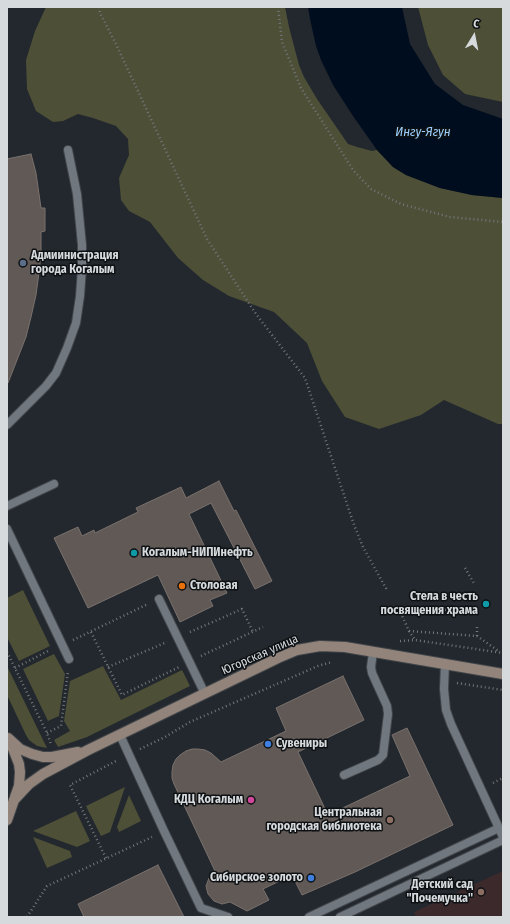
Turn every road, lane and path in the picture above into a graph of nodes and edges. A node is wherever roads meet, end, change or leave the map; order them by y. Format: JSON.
{"nodes":[{"id":1,"x":100,"y":7,"type":"edge"},
{"id":2,"x":278,"y":7,"type":"edge"},
{"id":3,"x":68,"y":150,"type":"dead end"},
{"id":4,"x":503,"y":222,"type":"edge"},
{"id":5,"x":7,"y":425,"type":"edge"},
{"id":6,"x":54,"y":484,"type":"dead end"},
{"id":7,"x":7,"y":506,"type":"edge"},
{"id":8,"x":7,"y":529,"type":"edge"},
{"id":9,"x":465,"y":568,"type":"dead end"},
{"id":10,"x":475,"y":585,"type":"dead end"},
{"id":11,"x":387,"y":590,"type":"dead end"},
{"id":12,"x":159,"y":599,"type":"joint"},
{"id":13,"x":463,"y":608,"type":"dead end"},
{"id":14,"x":399,"y":609,"type":"dead end"},
{"id":15,"x":401,"y":614,"type":"junction"},
{"id":16,"x":478,"y":626,"type":"dead end"},
{"id":17,"x":409,"y":631,"type":"junction"},
{"id":18,"x":91,"y":632,"type":"junction"},
{"id":19,"x":253,"y":632,"type":"dead end"},
{"id":20,"x":477,"y":636,"type":"junction"},
{"id":21,"x":177,"y":637,"type":"junction"},
{"id":22,"x":415,"y":640,"type":"junction"},
{"id":23,"x":395,"y":641,"type":"dead end"},
{"id":24,"x":63,"y":644,"type":"junction"},
{"id":25,"x":7,"y":652,"type":"edge"},
{"id":26,"x":373,"y":652,"type":"junction"},
{"id":27,"x":502,"y":653,"type":"edge"},
{"id":28,"x":69,"y":659,"type":"joint"},
{"id":29,"x":335,"y":662,"type":"dead end"},
{"id":30,"x":445,"y":664,"type":"junction"},
{"id":31,"x":108,"y":666,"type":"junction"},
{"id":32,"x":14,"y":668,"type":"junction"},
{"id":33,"x":503,"y":674,"type":"edge"},
{"id":34,"x":204,"y":694,"type":"junction"},
{"id":35,"x":122,"y":695,"type":"dead end"},
{"id":36,"x":120,"y":735,"type":"junction"},
{"id":37,"x":8,"y":737,"type":"edge"},
{"id":38,"x":88,"y":750,"type":"junction"},
{"id":39,"x":129,"y":754,"type":"junction"},
{"id":40,"x":344,"y":775,"type":"dead end"},
{"id":41,"x":14,"y":800,"type":"junction"},
{"id":42,"x":7,"y":810,"type":"edge"},
{"id":43,"x":7,"y":820,"type":"edge"},
{"id":44,"x":499,"y":828,"type":"junction"},
{"id":45,"x":164,"y":831,"type":"junction"},
{"id":46,"x":503,"y":837,"type":"edge"},
{"id":47,"x":503,"y":840,"type":"edge"},
{"id":48,"x":106,"y":858,"type":"junction"},
{"id":49,"x":27,"y":917,"type":"edge"},
{"id":50,"x":228,"y":917,"type":"edge"},
{"id":51,"x":309,"y":917,"type":"edge"},
{"id":52,"x":340,"y":917,"type":"edge"}],
"edges":[{"from":1,"to":11,"type":"path"},
{"from":2,"to":4,"type":"path"},
{"from":3,"to":5,"type":"lane"},
{"from":6,"to":7,"type":"lane"},
{"from":8,"to":24,"type":"lane"},
{"from":9,"to":10,"type":"path"},
{"from":12,"to":18,"type":"path"},
{"from":12,"to":21,"type":"lane"},
{"from":13,"to":15,"type":"path"},
{"from":14,"to":15,"type":"path"},
{"from":15,"to":17,"type":"path"},
{"from":16,"to":20,"type":"path"},
{"from":17,"to":20,"type":"path"},
{"from":17,"to":22,"type":"path"},
{"from":18,"to":24,"type":"path"},
{"from":18,"to":31,"type":"path"},
{"from":19,"to":21,"type":"path"},
{"from":20,"to":27,"type":"path"},
{"from":21,"to":31,"type":"path"},
{"from":21,"to":34,"type":"lane"},
{"from":22,"to":23,"type":"path"},
{"from":22,"to":27,"type":"path"},
{"from":24,"to":28,"type":"lane"},
{"from":24,"to":32,"type":"path"},
{"from":25,"to":32,"type":"path"},
{"from":26,"to":30,"type":"street","name":"Югорская улица"},
{"from":26,"to":34,"type":"street","name":"Югорская улица"},
{"from":26,"to":40,"type":"lane"},
{"from":28,"to":32,"type":"path"},
{"from":29,"to":39,"type":"path"},
{"from":30,"to":33,"type":"street","name":"Югорская улица"},
{"from":30,"to":44,"type":"lane"},
{"from":31,"to":35,"type":"path"},
{"from":34,"to":36,"type":"street","name":"Югорская улица"},
{"from":36,"to":38,"type":"street","name":"Югорская улица"},
{"from":36,"to":39,"type":"lane"},
{"from":37,"to":38,"type":"street"},
{"from":37,"to":41,"type":"street"},
{"from":38,"to":41,"type":"street"},
{"from":39,"to":45,"type":"lane"},
{"from":39,"to":48,"type":"path"},
{"from":41,"to":42,"type":"street"},
{"from":41,"to":43,"type":"street"},
{"from":44,"to":46,"type":"lane"},
{"from":44,"to":51,"type":"lane"},
{"from":45,"to":48,"type":"path"},
{"from":45,"to":50,"type":"lane"},
{"from":47,"to":52,"type":"lane"},
{"from":48,"to":49,"type":"path"}]}
